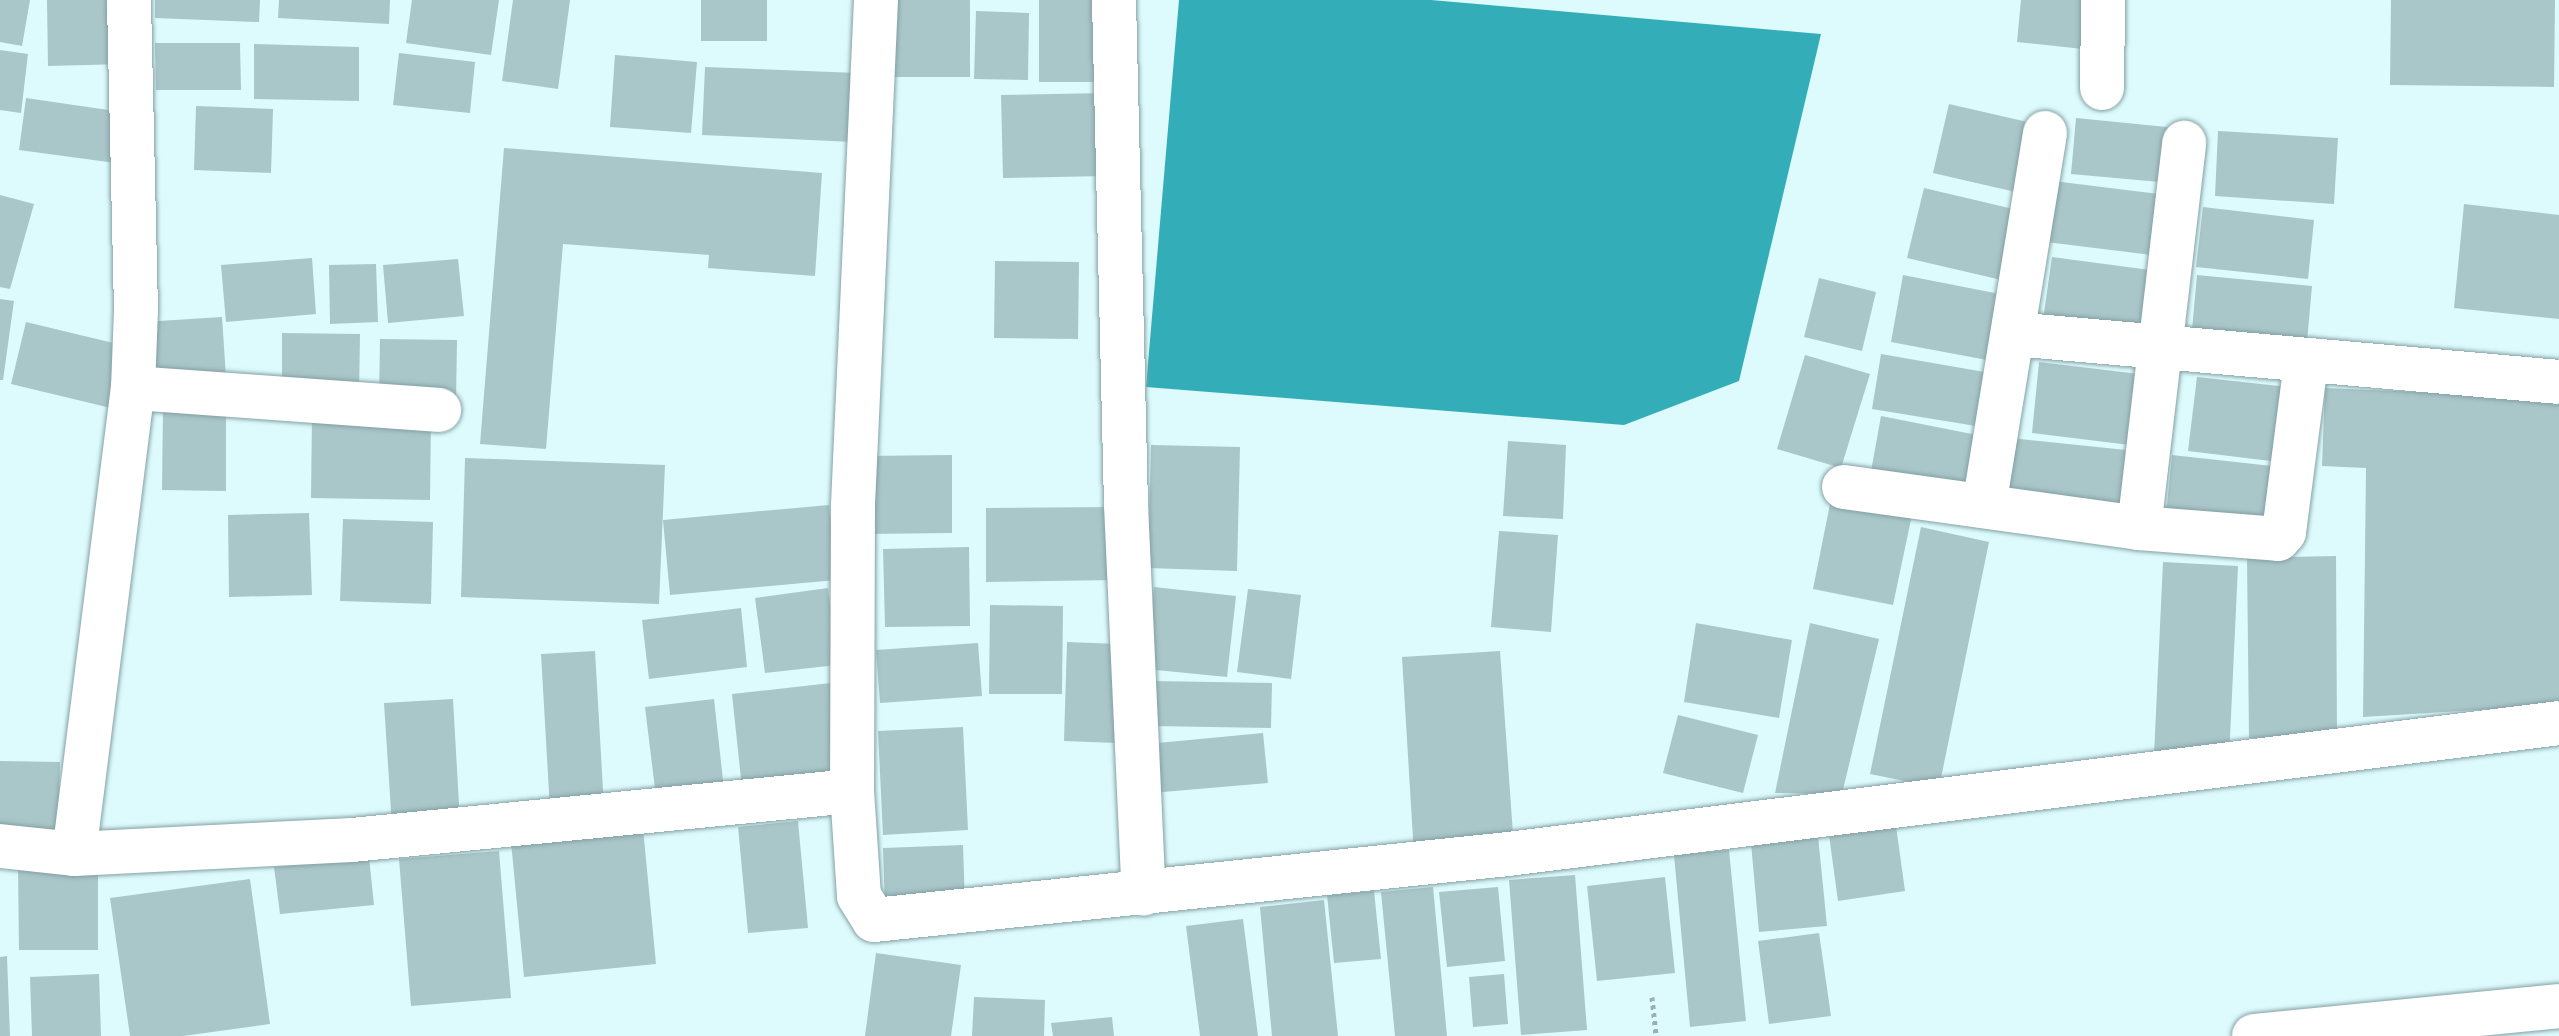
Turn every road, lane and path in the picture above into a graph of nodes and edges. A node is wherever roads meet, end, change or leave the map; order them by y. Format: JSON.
{"nodes":[{"id":1,"x":129,"y":0,"type":"edge"},
{"id":2,"x":876,"y":0,"type":"edge"},
{"id":3,"x":1114,"y":0,"type":"edge"},
{"id":4,"x":2103,"y":0,"type":"edge"},
{"id":5,"x":2102,"y":88,"type":"dead end"},
{"id":6,"x":2045,"y":133,"type":"dead end"},
{"id":7,"x":2184,"y":143,"type":"dead end"},
{"id":8,"x":2013,"y":334,"type":"junction"},
{"id":9,"x":2160,"y":349,"type":"junction"},
{"id":10,"x":2306,"y":363,"type":"junction"},
{"id":11,"x":2559,"y":382,"type":"edge"},
{"id":12,"x":133,"y":388,"type":"junction"},
{"id":13,"x":439,"y":410,"type":"dead end"},
{"id":14,"x":1844,"y":487,"type":"dead end"},
{"id":15,"x":1984,"y":506,"type":"junction"},
{"id":16,"x":2139,"y":528,"type":"junction"},
{"id":17,"x":2559,"y":723,"type":"edge"},
{"id":18,"x":852,"y":791,"type":"junction"},
{"id":19,"x":0,"y":846,"type":"edge"},
{"id":20,"x":74,"y":854,"type":"junction"},
{"id":21,"x":1144,"y":894,"type":"junction"},
{"id":22,"x":1652,"y":997,"type":"dead end"},
{"id":23,"x":2559,"y":1006,"type":"edge"},
{"id":24,"x":1656,"y":1036,"type":"edge"},
{"id":25,"x":2254,"y":1036,"type":"edge"}],
"edges":[{"from":1,"to":12,"type":"street"},
{"from":2,"to":18,"type":"street"},
{"from":3,"to":21,"type":"street"},
{"from":4,"to":5,"type":"street"},
{"from":6,"to":8,"type":"street"},
{"from":7,"to":9,"type":"street"},
{"from":8,"to":9,"type":"street"},
{"from":8,"to":15,"type":"street"},
{"from":9,"to":10,"type":"street"},
{"from":9,"to":16,"type":"street"},
{"from":10,"to":11,"type":"street"},
{"from":10,"to":16,"type":"street"},
{"from":12,"to":13,"type":"street"},
{"from":12,"to":20,"type":"street"},
{"from":14,"to":15,"type":"street"},
{"from":15,"to":16,"type":"street"},
{"from":17,"to":21,"type":"street"},
{"from":18,"to":20,"type":"street"},
{"from":18,"to":21,"type":"street"},
{"from":19,"to":20,"type":"street"},
{"from":22,"to":24,"type":"path"},
{"from":23,"to":25,"type":"street"}]}
